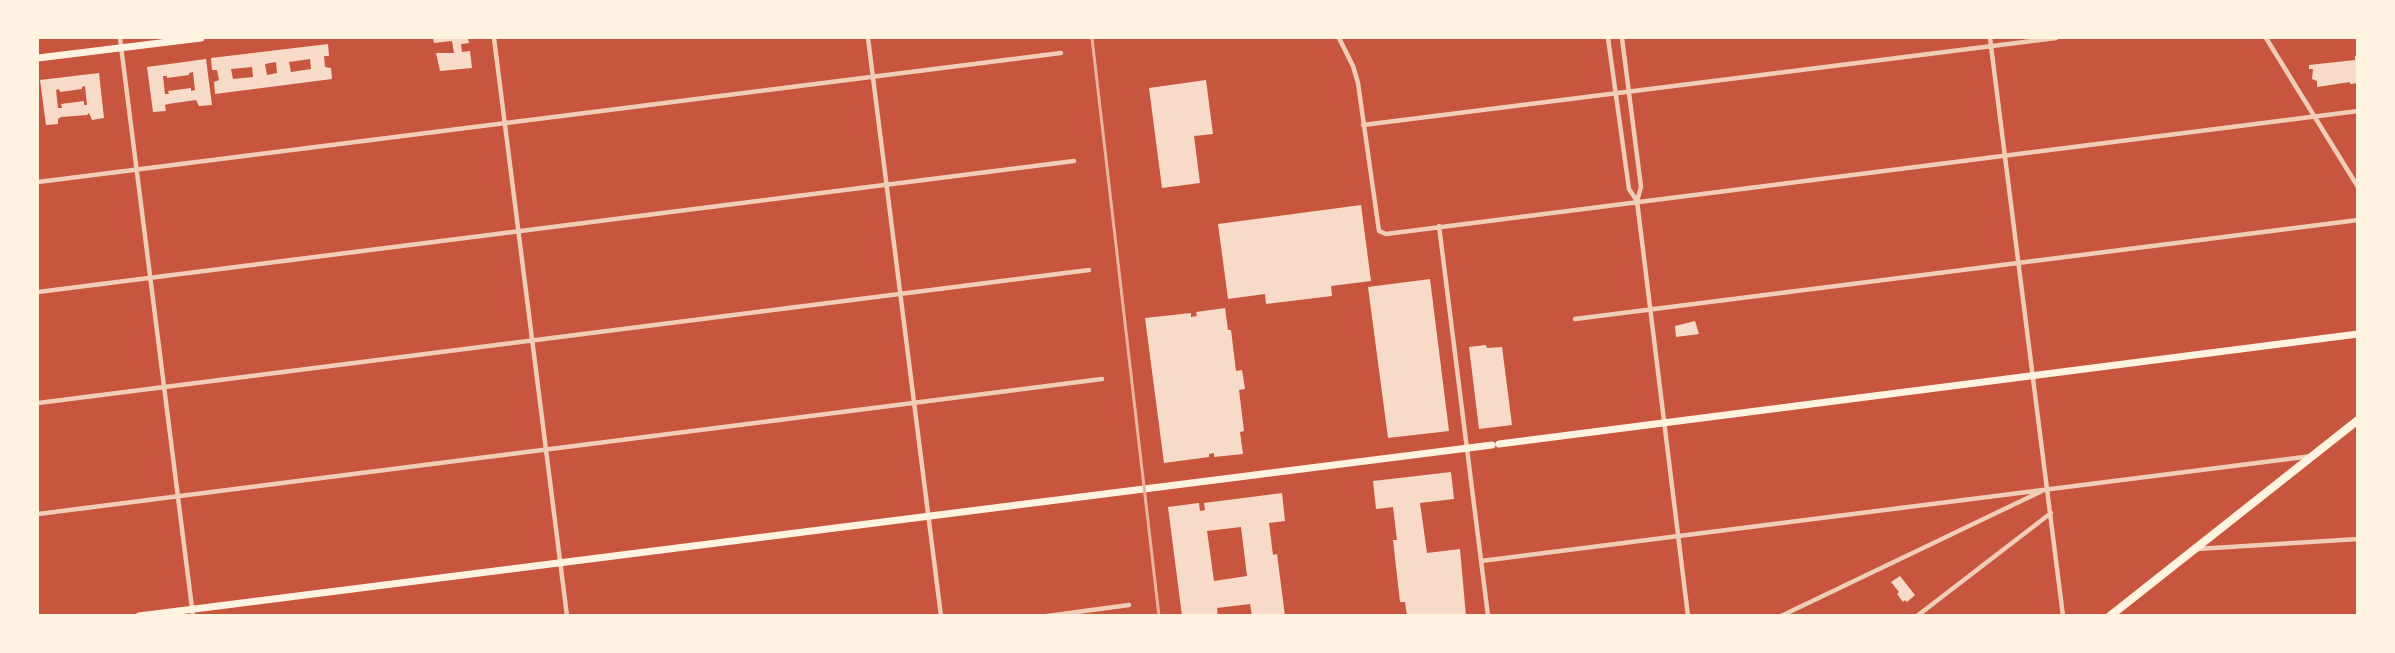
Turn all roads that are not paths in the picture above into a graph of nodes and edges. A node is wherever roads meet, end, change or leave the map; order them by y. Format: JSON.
{"nodes":[{"id":1,"x":120,"y":38,"type":"edge"},
{"id":2,"x":201,"y":38,"type":"edge"},
{"id":3,"x":494,"y":38,"type":"edge"},
{"id":4,"x":868,"y":38,"type":"edge"},
{"id":5,"x":1339,"y":38,"type":"edge"},
{"id":6,"x":1608,"y":38,"type":"edge"},
{"id":7,"x":1622,"y":38,"type":"edge"},
{"id":8,"x":1990,"y":38,"type":"edge"},
{"id":9,"x":2056,"y":38,"type":"edge"},
{"id":10,"x":2266,"y":38,"type":"edge"},
{"id":11,"x":1991,"y":46,"type":"junction"},
{"id":12,"x":122,"y":47,"type":"junction"},
{"id":13,"x":1061,"y":53,"type":"dead end"},
{"id":14,"x":38,"y":58,"type":"edge"},
{"id":15,"x":873,"y":77,"type":"junction"},
{"id":16,"x":1629,"y":91,"type":"junction"},
{"id":17,"x":1616,"y":93,"type":"junction"},
{"id":18,"x":2358,"y":111,"type":"edge"},
{"id":19,"x":2314,"y":116,"type":"junction"},
{"id":20,"x":505,"y":123,"type":"junction"},
{"id":21,"x":1363,"y":125,"type":"junction"},
{"id":22,"x":2005,"y":154,"type":"junction"},
{"id":23,"x":1074,"y":161,"type":"dead end"},
{"id":24,"x":137,"y":170,"type":"junction"},
{"id":25,"x":38,"y":182,"type":"edge"},
{"id":26,"x":887,"y":185,"type":"junction"},
{"id":27,"x":2358,"y":187,"type":"edge"},
{"id":28,"x":1637,"y":201,"type":"junction"},
{"id":29,"x":2358,"y":220,"type":"edge"},
{"id":30,"x":1439,"y":226,"type":"junction"},
{"id":31,"x":519,"y":231,"type":"junction"},
{"id":32,"x":2019,"y":263,"type":"junction"},
{"id":33,"x":1089,"y":270,"type":"dead end"},
{"id":34,"x":151,"y":278,"type":"junction"},
{"id":35,"x":38,"y":292,"type":"edge"},
{"id":36,"x":901,"y":294,"type":"junction"},
{"id":37,"x":1650,"y":310,"type":"junction"},
{"id":38,"x":1575,"y":320,"type":"dead end"},
{"id":39,"x":2358,"y":334,"type":"edge"},
{"id":40,"x":533,"y":340,"type":"junction"},
{"id":41,"x":2033,"y":376,"type":"junction"},
{"id":42,"x":1102,"y":379,"type":"dead end"},
{"id":43,"x":165,"y":387,"type":"junction"},
{"id":44,"x":38,"y":403,"type":"edge"},
{"id":45,"x":914,"y":403,"type":"junction"},
{"id":46,"x":2358,"y":420,"type":"edge"},
{"id":47,"x":1664,"y":423,"type":"junction"},
{"id":48,"x":1467,"y":448,"type":"junction"},
{"id":49,"x":546,"y":449,"type":"junction"},
{"id":50,"x":2312,"y":456,"type":"junction"},
{"id":51,"x":2047,"y":489,"type":"junction"},
{"id":52,"x":178,"y":496,"type":"junction"},
{"id":53,"x":2050,"y":513,"type":"junction"},
{"id":54,"x":38,"y":514,"type":"edge"},
{"id":55,"x":929,"y":516,"type":"junction"},
{"id":56,"x":1678,"y":536,"type":"junction"},
{"id":57,"x":2358,"y":539,"type":"edge"},
{"id":58,"x":2194,"y":549,"type":"junction"},
{"id":59,"x":1481,"y":561,"type":"junction"},
{"id":60,"x":561,"y":562,"type":"junction"},
{"id":61,"x":1129,"y":605,"type":"dead end"},
{"id":62,"x":193,"y":612,"type":"edge"},
{"id":63,"x":139,"y":615,"type":"edge"},
{"id":64,"x":567,"y":615,"type":"edge"},
{"id":65,"x":941,"y":615,"type":"edge"},
{"id":66,"x":1047,"y":615,"type":"edge"},
{"id":67,"x":1488,"y":615,"type":"edge"},
{"id":68,"x":1688,"y":615,"type":"edge"},
{"id":69,"x":1781,"y":615,"type":"edge"},
{"id":70,"x":1917,"y":615,"type":"edge"},
{"id":71,"x":2063,"y":615,"type":"edge"},
{"id":72,"x":2110,"y":615,"type":"edge"}],
"edges":[{"from":1,"to":12,"type":"street"},
{"from":2,"to":12,"type":"main road"},
{"from":3,"to":20,"type":"street"},
{"from":4,"to":15,"type":"street"},
{"from":5,"to":21,"type":"street"},
{"from":6,"to":17,"type":"street"},
{"from":7,"to":16,"type":"street"},
{"from":8,"to":11,"type":"street"},
{"from":9,"to":11,"type":"street"},
{"from":10,"to":19,"type":"street"},
{"from":11,"to":16,"type":"street"},
{"from":11,"to":22,"type":"street"},
{"from":12,"to":14,"type":"main road"},
{"from":12,"to":24,"type":"street"},
{"from":13,"to":15,"type":"street"},
{"from":15,"to":20,"type":"street"},
{"from":15,"to":26,"type":"street"},
{"from":16,"to":17,"type":"street"},
{"from":16,"to":28,"type":"street"},
{"from":17,"to":21,"type":"street"},
{"from":17,"to":28,"type":"street"},
{"from":18,"to":19,"type":"street"},
{"from":19,"to":22,"type":"street"},
{"from":19,"to":27,"type":"street"},
{"from":20,"to":24,"type":"street"},
{"from":20,"to":31,"type":"street"},
{"from":21,"to":30,"type":"street"},
{"from":22,"to":28,"type":"street"},
{"from":22,"to":32,"type":"street"},
{"from":23,"to":26,"type":"street"},
{"from":24,"to":25,"type":"street"},
{"from":24,"to":34,"type":"street"},
{"from":26,"to":31,"type":"street"},
{"from":26,"to":36,"type":"street"},
{"from":28,"to":30,"type":"street"},
{"from":28,"to":37,"type":"street"},
{"from":29,"to":32,"type":"street"},
{"from":30,"to":48,"type":"street"},
{"from":31,"to":34,"type":"street"},
{"from":31,"to":40,"type":"street"},
{"from":32,"to":37,"type":"street"},
{"from":32,"to":41,"type":"street"},
{"from":33,"to":36,"type":"street"},
{"from":34,"to":35,"type":"street"},
{"from":34,"to":43,"type":"street"},
{"from":36,"to":40,"type":"street"},
{"from":36,"to":45,"type":"street"},
{"from":37,"to":38,"type":"street"},
{"from":37,"to":47,"type":"street"},
{"from":39,"to":41,"type":"main road"},
{"from":40,"to":43,"type":"street"},
{"from":40,"to":49,"type":"street"},
{"from":41,"to":47,"type":"main road"},
{"from":41,"to":51,"type":"street"},
{"from":42,"to":45,"type":"street"},
{"from":43,"to":44,"type":"street"},
{"from":43,"to":52,"type":"street"},
{"from":45,"to":49,"type":"street"},
{"from":45,"to":55,"type":"street"},
{"from":46,"to":50,"type":"main road"},
{"from":47,"to":48,"type":"main road"},
{"from":47,"to":56,"type":"street"},
{"from":48,"to":55,"type":"main road"},
{"from":48,"to":59,"type":"street"},
{"from":49,"to":52,"type":"street"},
{"from":49,"to":60,"type":"street"},
{"from":50,"to":51,"type":"street"},
{"from":50,"to":58,"type":"main road"},
{"from":51,"to":53,"type":"street"},
{"from":51,"to":56,"type":"street"},
{"from":51,"to":69,"type":"street"},
{"from":52,"to":54,"type":"street"},
{"from":52,"to":62,"type":"street"},
{"from":53,"to":70,"type":"street"},
{"from":53,"to":71,"type":"street"},
{"from":55,"to":60,"type":"main road"},
{"from":55,"to":65,"type":"street"},
{"from":56,"to":59,"type":"street"},
{"from":56,"to":68,"type":"street"},
{"from":57,"to":58,"type":"street"},
{"from":58,"to":72,"type":"main road"},
{"from":59,"to":67,"type":"street"},
{"from":60,"to":62,"type":"main road"},
{"from":60,"to":64,"type":"street"},
{"from":61,"to":66,"type":"street"},
{"from":62,"to":63,"type":"main road"}]}
